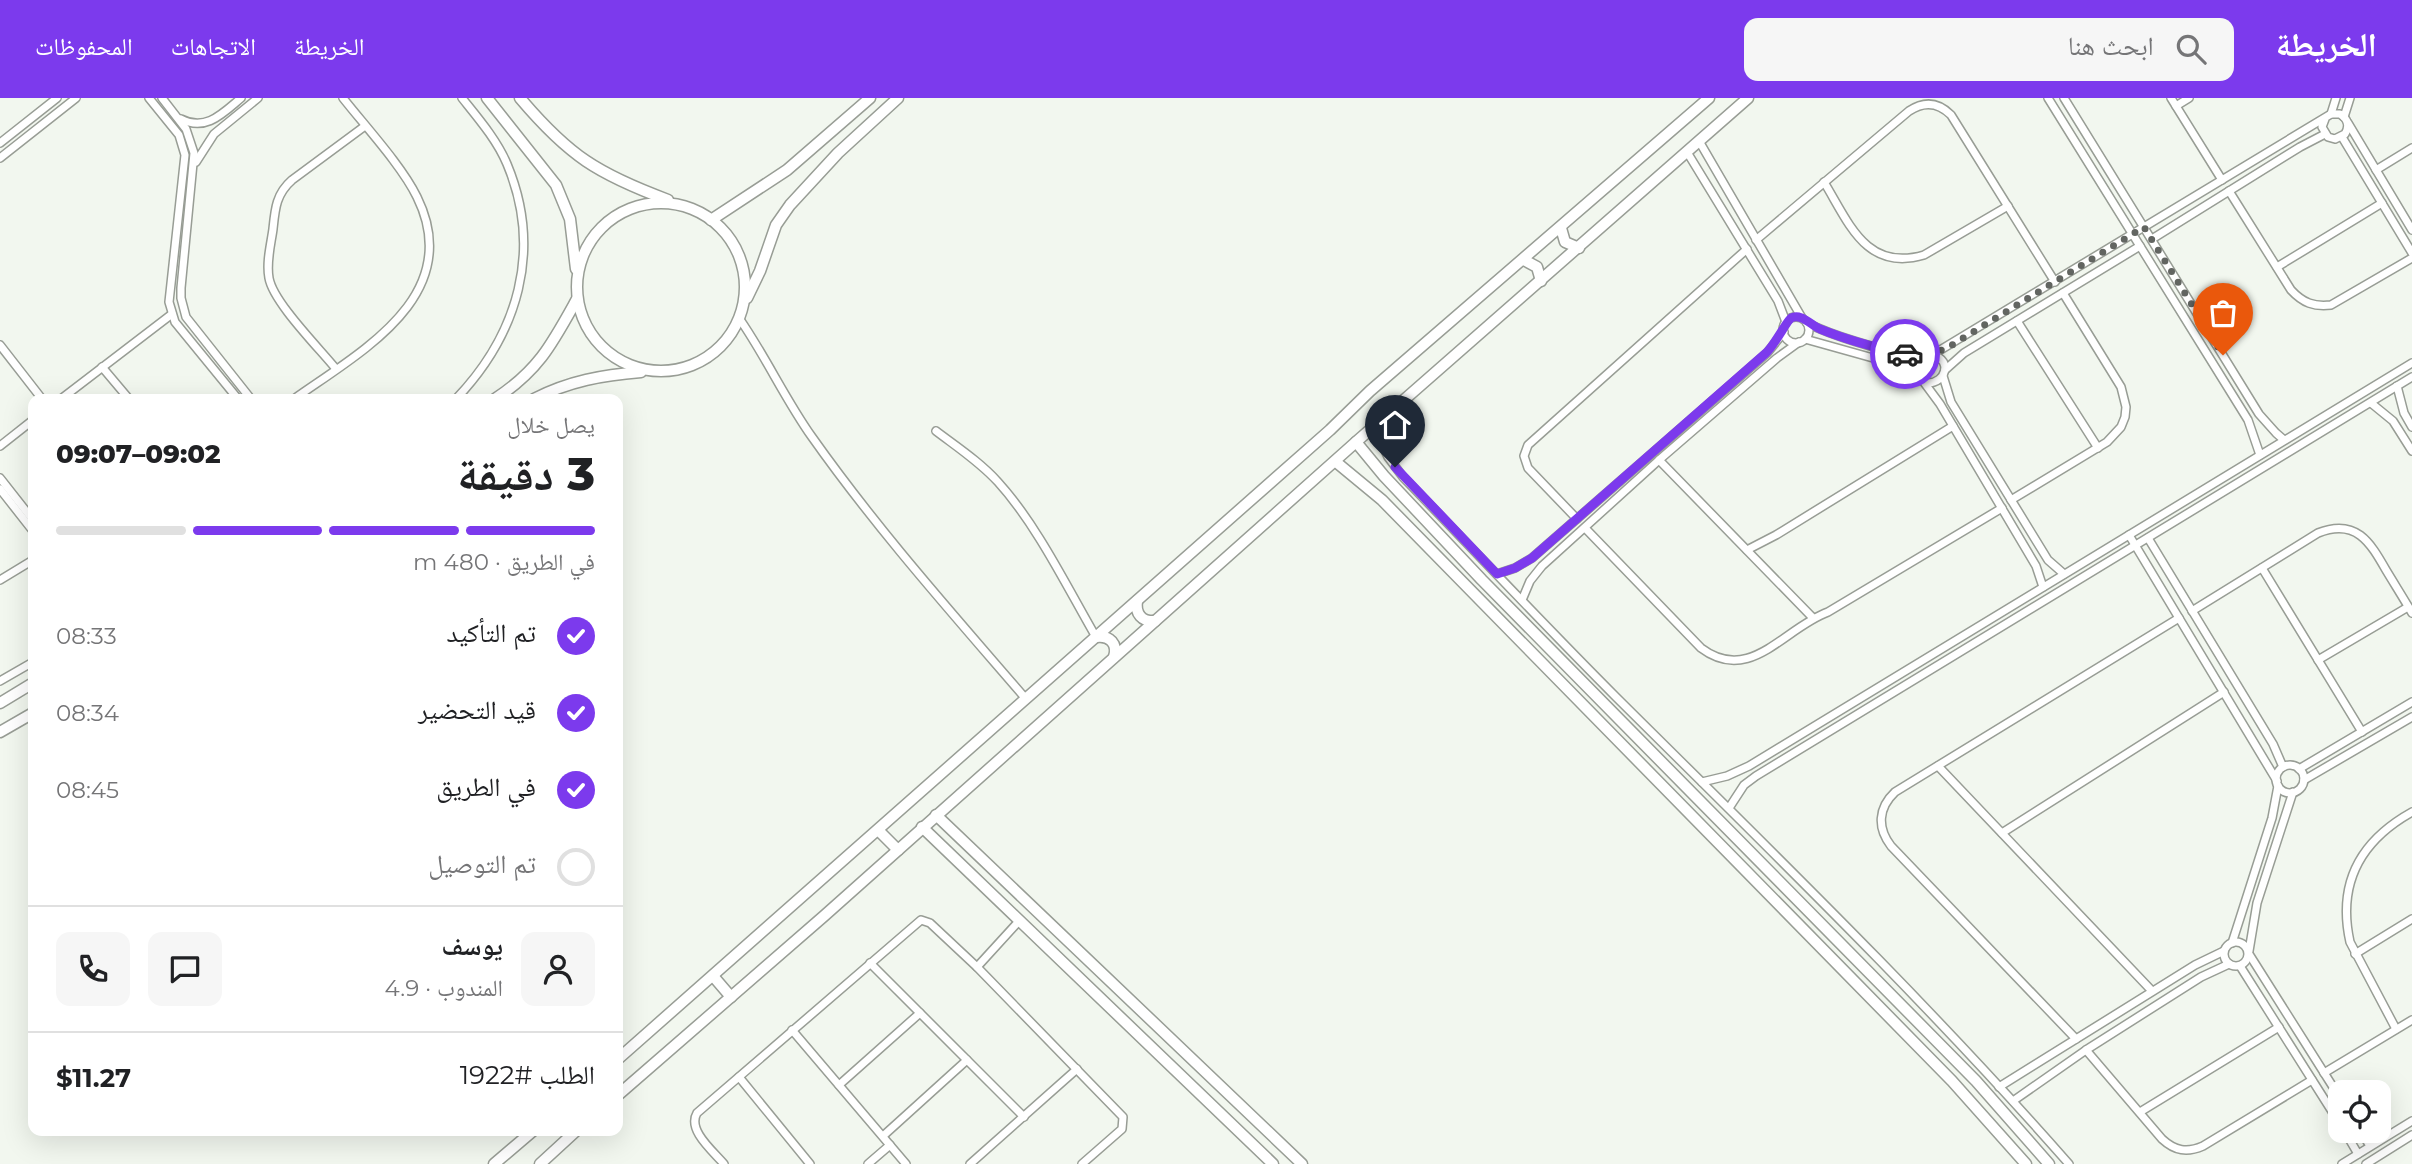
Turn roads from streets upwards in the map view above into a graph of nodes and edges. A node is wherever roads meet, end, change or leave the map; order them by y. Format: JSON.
{"nodes":[{"id":1,"x":57,"y":98,"type":"edge"},
{"id":2,"x":76,"y":98,"type":"edge"},
{"id":3,"x":149,"y":98,"type":"edge"},
{"id":4,"x":162,"y":98,"type":"edge"},
{"id":5,"x":241,"y":98,"type":"edge"},
{"id":6,"x":258,"y":98,"type":"edge"},
{"id":7,"x":343,"y":98,"type":"edge"},
{"id":8,"x":462,"y":98,"type":"edge"},
{"id":9,"x":487,"y":98,"type":"edge"},
{"id":10,"x":520,"y":98,"type":"edge"},
{"id":11,"x":870,"y":98,"type":"edge"},
{"id":12,"x":898,"y":98,"type":"edge"},
{"id":13,"x":1709,"y":98,"type":"edge"},
{"id":14,"x":1748,"y":98,"type":"edge"},
{"id":15,"x":2048,"y":98,"type":"edge"},
{"id":16,"x":2064,"y":98,"type":"edge"},
{"id":17,"x":2171,"y":98,"type":"edge"},
{"id":18,"x":2189,"y":98,"type":"edge"},
{"id":19,"x":2336,"y":98,"type":"edge"},
{"id":20,"x":2350,"y":98,"type":"edge"},
{"id":21,"x":2069,"y":106,"type":"junction"},
{"id":22,"x":2176,"y":106,"type":"junction"},
{"id":23,"x":2058,"y":114,"type":"junction"},
{"id":24,"x":2328,"y":117,"type":"junction"},
{"id":25,"x":178,"y":118,"type":"junction"},
{"id":26,"x":2346,"y":120,"type":"junction"},
{"id":27,"x":365,"y":126,"type":"junction"},
{"id":28,"x":2325,"y":134,"type":"junction"},
{"id":29,"x":2342,"y":137,"type":"junction"},
{"id":30,"x":1699,"y":141,"type":"junction"},
{"id":31,"x":0,"y":143,"type":"edge"},
{"id":32,"x":2412,"y":148,"type":"edge"},
{"id":33,"x":1687,"y":152,"type":"junction"},
{"id":34,"x":0,"y":159,"type":"edge"},
{"id":35,"x":194,"y":166,"type":"junction"},
{"id":36,"x":2376,"y":170,"type":"junction"},
{"id":37,"x":2222,"y":180,"type":"junction"},
{"id":38,"x":1824,"y":182,"type":"junction"},
{"id":39,"x":2229,"y":191,"type":"junction"},
{"id":40,"x":2382,"y":203,"type":"junction"},
{"id":41,"x":682,"y":206,"type":"junction"},
{"id":42,"x":2008,"y":206,"type":"junction"},
{"id":43,"x":711,"y":220,"type":"junction"},
{"id":44,"x":2144,"y":227,"type":"junction"},
{"id":45,"x":1561,"y":228,"type":"junction"},
{"id":46,"x":2412,"y":230,"type":"edge"},
{"id":47,"x":2133,"y":234,"type":"junction"},
{"id":48,"x":2152,"y":239,"type":"junction"},
{"id":49,"x":1756,"y":240,"type":"junction"},
{"id":50,"x":2140,"y":246,"type":"junction"},
{"id":51,"x":1578,"y":248,"type":"junction"},
{"id":52,"x":1746,"y":249,"type":"junction"},
{"id":53,"x":2412,"y":256,"type":"edge"},
{"id":54,"x":1524,"y":260,"type":"junction"},
{"id":55,"x":2277,"y":267,"type":"junction"},
{"id":56,"x":577,"y":277,"type":"junction"},
{"id":57,"x":1541,"y":281,"type":"junction"},
{"id":58,"x":2055,"y":282,"type":"junction"},
{"id":59,"x":2063,"y":293,"type":"junction"},
{"id":60,"x":577,"y":299,"type":"junction"},
{"id":61,"x":741,"y":313,"type":"junction"},
{"id":62,"x":172,"y":314,"type":"junction"},
{"id":63,"x":1805,"y":320,"type":"junction"},
{"id":64,"x":2201,"y":320,"type":"junction"},
{"id":65,"x":2017,"y":321,"type":"junction"},
{"id":66,"x":1786,"y":322,"type":"junction"},
{"id":67,"x":2190,"y":327,"type":"junction"},
{"id":68,"x":1784,"y":332,"type":"junction"},
{"id":69,"x":1802,"y":340,"type":"junction"},
{"id":70,"x":0,"y":345,"type":"edge"},
{"id":71,"x":1929,"y":356,"type":"junction"},
{"id":72,"x":2412,"y":363,"type":"edge"},
{"id":73,"x":102,"y":367,"type":"junction"},
{"id":74,"x":336,"y":369,"type":"junction"},
{"id":75,"x":650,"y":371,"type":"junction"},
{"id":76,"x":1944,"y":373,"type":"junction"},
{"id":77,"x":2412,"y":377,"type":"edge"},
{"id":78,"x":1921,"y":378,"type":"junction"},
{"id":79,"x":2397,"y":386,"type":"junction"},
{"id":80,"x":38,"y":394,"type":"edge"},
{"id":81,"x":67,"y":394,"type":"edge"},
{"id":82,"x":126,"y":394,"type":"edge"},
{"id":83,"x":234,"y":394,"type":"edge"},
{"id":84,"x":247,"y":394,"type":"edge"},
{"id":85,"x":301,"y":394,"type":"edge"},
{"id":86,"x":461,"y":394,"type":"edge"},
{"id":87,"x":502,"y":394,"type":"edge"},
{"id":88,"x":546,"y":394,"type":"edge"},
{"id":89,"x":2371,"y":403,"type":"junction"},
{"id":90,"x":28,"y":424,"type":"edge"},
{"id":91,"x":1953,"y":426,"type":"junction"},
{"id":92,"x":1374,"y":427,"type":"junction"},
{"id":93,"x":2412,"y":427,"type":"edge"},
{"id":94,"x":936,"y":431,"type":"dead end"},
{"id":95,"x":2288,"y":438,"type":"junction"},
{"id":96,"x":1356,"y":442,"type":"junction"},
{"id":97,"x":0,"y":446,"type":"edge"},
{"id":98,"x":2299,"y":447,"type":"junction"},
{"id":99,"x":2098,"y":448,"type":"junction"},
{"id":100,"x":2412,"y":451,"type":"edge"},
{"id":101,"x":2260,"y":455,"type":"junction"},
{"id":102,"x":1659,"y":460,"type":"junction"},
{"id":103,"x":1336,"y":462,"type":"junction"},
{"id":104,"x":0,"y":478,"type":"edge"},
{"id":105,"x":0,"y":489,"type":"edge"},
{"id":106,"x":2011,"y":500,"type":"junction"},
{"id":107,"x":2002,"y":508,"type":"junction"},
{"id":108,"x":28,"y":514,"type":"edge"},
{"id":109,"x":1577,"y":519,"type":"junction"},
{"id":110,"x":28,"y":525,"type":"edge"},
{"id":111,"x":1585,"y":528,"type":"junction"},
{"id":112,"x":2129,"y":535,"type":"junction"},
{"id":113,"x":2148,"y":538,"type":"junction"},
{"id":114,"x":2136,"y":545,"type":"junction"},
{"id":115,"x":1746,"y":550,"type":"junction"},
{"id":116,"x":28,"y":563,"type":"edge"},
{"id":117,"x":2262,"y":568,"type":"junction"},
{"id":118,"x":1497,"y":574,"type":"junction"},
{"id":119,"x":2064,"y":575,"type":"junction"},
{"id":120,"x":0,"y":580,"type":"edge"},
{"id":121,"x":2043,"y":587,"type":"junction"},
{"id":122,"x":1522,"y":600,"type":"junction"},
{"id":123,"x":1137,"y":601,"type":"junction"},
{"id":124,"x":2410,"y":610,"type":"edge"},
{"id":125,"x":2192,"y":611,"type":"junction"},
{"id":126,"x":1813,"y":618,"type":"junction"},
{"id":127,"x":2179,"y":618,"type":"junction"},
{"id":128,"x":1155,"y":621,"type":"junction"},
{"id":129,"x":1096,"y":637,"type":"junction"},
{"id":130,"x":1114,"y":658,"type":"junction"},
{"id":131,"x":2318,"y":660,"type":"junction"},
{"id":132,"x":28,"y":665,"type":"edge"},
{"id":133,"x":0,"y":681,"type":"edge"},
{"id":134,"x":28,"y":686,"type":"edge"},
{"id":135,"x":2224,"y":692,"type":"junction"},
{"id":136,"x":1026,"y":699,"type":"junction"},
{"id":137,"x":0,"y":702,"type":"edge"},
{"id":138,"x":2412,"y":702,"type":"edge"},
{"id":139,"x":28,"y":715,"type":"edge"},
{"id":140,"x":2412,"y":717,"type":"edge"},
{"id":141,"x":0,"y":732,"type":"edge"},
{"id":142,"x":2362,"y":732,"type":"junction"},
{"id":143,"x":1938,"y":766,"type":"junction"},
{"id":144,"x":2283,"y":767,"type":"junction"},
{"id":145,"x":2299,"y":769,"type":"junction"},
{"id":146,"x":2304,"y":780,"type":"junction"},
{"id":147,"x":1682,"y":782,"type":"junction"},
{"id":148,"x":1702,"y":782,"type":"junction"},
{"id":149,"x":2277,"y":783,"type":"junction"},
{"id":150,"x":2293,"y":792,"type":"junction"},
{"id":151,"x":1670,"y":794,"type":"junction"},
{"id":152,"x":1729,"y":808,"type":"junction"},
{"id":153,"x":2412,"y":812,"type":"edge"},
{"id":154,"x":936,"y":815,"type":"junction"},
{"id":155,"x":922,"y":827,"type":"junction"},
{"id":156,"x":878,"y":830,"type":"junction"},
{"id":157,"x":2002,"y":833,"type":"junction"},
{"id":158,"x":898,"y":850,"type":"junction"},
{"id":159,"x":2412,"y":919,"type":"edge"},
{"id":160,"x":1020,"y":920,"type":"junction"},
{"id":161,"x":2231,"y":943,"type":"junction"},
{"id":162,"x":2224,"y":951,"type":"junction"},
{"id":163,"x":2249,"y":952,"type":"junction"},
{"id":164,"x":2355,"y":954,"type":"junction"},
{"id":165,"x":870,"y":963,"type":"junction"},
{"id":166,"x":2229,"y":964,"type":"junction"},
{"id":167,"x":2241,"y":966,"type":"junction"},
{"id":168,"x":977,"y":967,"type":"junction"},
{"id":169,"x":713,"y":976,"type":"junction"},
{"id":170,"x":2152,"y":991,"type":"junction"},
{"id":171,"x":731,"y":997,"type":"junction"},
{"id":172,"x":920,"y":1013,"type":"junction"},
{"id":173,"x":2412,"y":1020,"type":"edge"},
{"id":174,"x":2278,"y":1027,"type":"junction"},
{"id":175,"x":2396,"y":1029,"type":"junction"},
{"id":176,"x":792,"y":1030,"type":"junction"},
{"id":177,"x":2076,"y":1039,"type":"junction"},
{"id":178,"x":2086,"y":1050,"type":"junction"},
{"id":179,"x":623,"y":1055,"type":"edge"},
{"id":180,"x":967,"y":1060,"type":"junction"},
{"id":181,"x":1077,"y":1069,"type":"junction"},
{"id":182,"x":2324,"y":1073,"type":"junction"},
{"id":183,"x":738,"y":1077,"type":"junction"},
{"id":184,"x":2312,"y":1080,"type":"junction"},
{"id":185,"x":2328,"y":1080,"type":"edge"},
{"id":186,"x":839,"y":1085,"type":"junction"},
{"id":187,"x":1999,"y":1087,"type":"junction"},
{"id":188,"x":623,"y":1091,"type":"edge"},
{"id":189,"x":2012,"y":1101,"type":"junction"},
{"id":190,"x":2328,"y":1105,"type":"edge"},
{"id":191,"x":2140,"y":1112,"type":"junction"},
{"id":192,"x":1024,"y":1117,"type":"junction"},
{"id":193,"x":2412,"y":1121,"type":"edge"},
{"id":194,"x":2412,"y":1135,"type":"edge"},
{"id":195,"x":527,"y":1136,"type":"edge"},
{"id":196,"x":571,"y":1136,"type":"edge"},
{"id":197,"x":883,"y":1136,"type":"junction"},
{"id":198,"x":2352,"y":1143,"type":"edge"},
{"id":199,"x":2368,"y":1143,"type":"edge"},
{"id":200,"x":890,"y":1145,"type":"junction"},
{"id":201,"x":2370,"y":1146,"type":"junction"},
{"id":202,"x":1291,"y":1153,"type":"junction"},
{"id":203,"x":2358,"y":1154,"type":"junction"},
{"id":204,"x":2379,"y":1161,"type":"edge"},
{"id":205,"x":494,"y":1164,"type":"edge"},
{"id":206,"x":540,"y":1164,"type":"edge"},
{"id":207,"x":723,"y":1164,"type":"edge"},
{"id":208,"x":810,"y":1164,"type":"edge"},
{"id":209,"x":868,"y":1164,"type":"edge"},
{"id":210,"x":906,"y":1164,"type":"edge"},
{"id":211,"x":970,"y":1164,"type":"edge"},
{"id":212,"x":1082,"y":1164,"type":"edge"},
{"id":213,"x":1273,"y":1164,"type":"edge"},
{"id":214,"x":1279,"y":1164,"type":"edge"},
{"id":215,"x":1303,"y":1164,"type":"edge"},
{"id":216,"x":2026,"y":1164,"type":"edge"},
{"id":217,"x":2049,"y":1164,"type":"edge"},
{"id":218,"x":2069,"y":1164,"type":"edge"},
{"id":219,"x":2342,"y":1164,"type":"edge"},
{"id":220,"x":2366,"y":1164,"type":"edge"}],
"edges":[{"from":1,"to":31,"type":"street"},
{"from":2,"to":34,"type":"street"},
{"from":3,"to":62,"type":"street"},
{"from":4,"to":25,"type":"street"},
{"from":5,"to":25,"type":"street"},
{"from":6,"to":35,"type":"street"},
{"from":7,"to":27,"type":"street"},
{"from":8,"to":86,"type":"street"},
{"from":9,"to":56,"type":"street"},
{"from":10,"to":41,"type":"street"},
{"from":11,"to":43,"type":"street"},
{"from":12,"to":61,"type":"street"},
{"from":13,"to":45,"type":"street"},
{"from":14,"to":30,"type":"street"},
{"from":15,"to":23,"type":"street"},
{"from":16,"to":21,"type":"street"},
{"from":17,"to":22,"type":"street"},
{"from":18,"to":22,"type":"street"},
{"from":19,"to":24,"type":"street"},
{"from":20,"to":26,"type":"street"},
{"from":21,"to":23,"type":"street"},
{"from":21,"to":44,"type":"street"},
{"from":22,"to":37,"type":"street"},
{"from":23,"to":47,"type":"street"},
{"from":24,"to":26,"type":"street"},
{"from":24,"to":28,"type":"street"},
{"from":24,"to":37,"type":"street"},
{"from":25,"to":35,"type":"street"},
{"from":26,"to":29,"type":"street"},
{"from":26,"to":36,"type":"street"},
{"from":27,"to":74,"type":"street"},
{"from":27,"to":74,"type":"street"},
{"from":28,"to":29,"type":"street"},
{"from":28,"to":39,"type":"street"},
{"from":29,"to":40,"type":"street"},
{"from":30,"to":33,"type":"street"},
{"from":30,"to":49,"type":"street"},
{"from":32,"to":36,"type":"street"},
{"from":33,"to":51,"type":"street"},
{"from":33,"to":52,"type":"street"},
{"from":35,"to":84,"type":"street"},
{"from":36,"to":46,"type":"street"},
{"from":37,"to":44,"type":"street"},
{"from":38,"to":42,"type":"street"},
{"from":38,"to":42,"type":"street"},
{"from":38,"to":49,"type":"street"},
{"from":39,"to":48,"type":"street"},
{"from":39,"to":55,"type":"street"},
{"from":40,"to":53,"type":"street"},
{"from":40,"to":55,"type":"street"},
{"from":41,"to":43,"type":"street"},
{"from":41,"to":56,"type":"street"},
{"from":42,"to":58,"type":"street"},
{"from":43,"to":61,"type":"street"},
{"from":44,"to":47,"type":"street"},
{"from":44,"to":48,"type":"street"},
{"from":45,"to":51,"type":"street"},
{"from":45,"to":54,"type":"street"},
{"from":47,"to":50,"type":"street"},
{"from":47,"to":58,"type":"street"},
{"from":48,"to":64,"type":"street"},
{"from":49,"to":63,"type":"street"},
{"from":50,"to":59,"type":"street"},
{"from":50,"to":67,"type":"street"},
{"from":51,"to":57,"type":"street"},
{"from":52,"to":66,"type":"street"},
{"from":52,"to":109,"type":"street"},
{"from":53,"to":55,"type":"street"},
{"from":54,"to":57,"type":"street"},
{"from":54,"to":123,"type":"street"},
{"from":56,"to":60,"type":"street"},
{"from":57,"to":92,"type":"street"},
{"from":58,"to":71,"type":"street"},
{"from":59,"to":65,"type":"street"},
{"from":59,"to":99,"type":"street"},
{"from":60,"to":75,"type":"street"},
{"from":60,"to":87,"type":"street"},
{"from":61,"to":75,"type":"street"},
{"from":61,"to":136,"type":"street"},
{"from":62,"to":73,"type":"street"},
{"from":62,"to":83,"type":"street"},
{"from":63,"to":66,"type":"street"},
{"from":63,"to":69,"type":"street"},
{"from":63,"to":71,"type":"street"},
{"from":64,"to":67,"type":"street"},
{"from":64,"to":95,"type":"street"},
{"from":65,"to":76,"type":"street"},
{"from":65,"to":99,"type":"street"},
{"from":66,"to":68,"type":"street"},
{"from":67,"to":101,"type":"street"},
{"from":68,"to":69,"type":"street"},
{"from":68,"to":109,"type":"street"},
{"from":69,"to":78,"type":"street"},
{"from":69,"to":102,"type":"street"},
{"from":70,"to":80,"type":"street"},
{"from":71,"to":76,"type":"street"},
{"from":71,"to":78,"type":"street"},
{"from":72,"to":95,"type":"street"},
{"from":73,"to":81,"type":"street"},
{"from":73,"to":82,"type":"street"},
{"from":74,"to":85,"type":"street"},
{"from":75,"to":88,"type":"street"},
{"from":76,"to":78,"type":"street"},
{"from":76,"to":106,"type":"street"},
{"from":77,"to":79,"type":"street"},
{"from":78,"to":91,"type":"street"},
{"from":79,"to":89,"type":"street"},
{"from":79,"to":93,"type":"street"},
{"from":89,"to":98,"type":"street"},
{"from":89,"to":100,"type":"street"},
{"from":90,"to":97,"type":"street"},
{"from":91,"to":107,"type":"street"},
{"from":91,"to":115,"type":"street"},
{"from":92,"to":96,"type":"street"},
{"from":92,"to":118,"type":"street"},
{"from":94,"to":129,"type":"street"},
{"from":95,"to":98,"type":"street"},
{"from":95,"to":101,"type":"street"},
{"from":96,"to":103,"type":"street"},
{"from":96,"to":147,"type":"street"},
{"from":98,"to":113,"type":"street"},
{"from":99,"to":106,"type":"street"},
{"from":101,"to":112,"type":"street"},
{"from":102,"to":111,"type":"street"},
{"from":102,"to":115,"type":"street"},
{"from":103,"to":128,"type":"street"},
{"from":103,"to":151,"type":"street"},
{"from":104,"to":108,"type":"street"},
{"from":105,"to":110,"type":"street"},
{"from":106,"to":119,"type":"street"},
{"from":107,"to":121,"type":"street"},
{"from":107,"to":126,"type":"street"},
{"from":109,"to":118,"type":"street"},
{"from":111,"to":122,"type":"street"},
{"from":111,"to":126,"type":"street"},
{"from":112,"to":114,"type":"street"},
{"from":112,"to":119,"type":"street"},
{"from":113,"to":114,"type":"street"},
{"from":113,"to":125,"type":"street"},
{"from":114,"to":127,"type":"street"},
{"from":114,"to":152,"type":"street"},
{"from":115,"to":126,"type":"street"},
{"from":116,"to":120,"type":"street"},
{"from":117,"to":124,"type":"street"},
{"from":117,"to":125,"type":"street"},
{"from":117,"to":131,"type":"street"},
{"from":118,"to":122,"type":"street"},
{"from":119,"to":121,"type":"street"},
{"from":121,"to":148,"type":"street"},
{"from":122,"to":148,"type":"street"},
{"from":123,"to":128,"type":"street"},
{"from":123,"to":129,"type":"street"},
{"from":124,"to":131,"type":"street"},
{"from":125,"to":144,"type":"street"},
{"from":127,"to":135,"type":"street"},
{"from":127,"to":143,"type":"street"},
{"from":128,"to":130,"type":"street"},
{"from":129,"to":130,"type":"street"},
{"from":129,"to":136,"type":"street"},
{"from":130,"to":154,"type":"street"},
{"from":131,"to":142,"type":"street"},
{"from":132,"to":133,"type":"street"},
{"from":134,"to":137,"type":"street"},
{"from":135,"to":149,"type":"street"},
{"from":135,"to":157,"type":"street"},
{"from":136,"to":156,"type":"street"},
{"from":138,"to":142,"type":"street"},
{"from":139,"to":141,"type":"street"},
{"from":140,"to":146,"type":"street"},
{"from":142,"to":145,"type":"street"},
{"from":143,"to":157,"type":"street"},
{"from":143,"to":177,"type":"street"},
{"from":144,"to":145,"type":"street"},
{"from":144,"to":149,"type":"street"},
{"from":145,"to":146,"type":"street"},
{"from":146,"to":150,"type":"street"},
{"from":147,"to":151,"type":"street"},
{"from":147,"to":217,"type":"street"},
{"from":148,"to":152,"type":"street"},
{"from":149,"to":150,"type":"street"},
{"from":149,"to":161,"type":"street"},
{"from":150,"to":163,"type":"street"},
{"from":151,"to":216,"type":"street"},
{"from":152,"to":187,"type":"street"},
{"from":153,"to":164,"type":"street"},
{"from":154,"to":155,"type":"street"},
{"from":154,"to":202,"type":"street"},
{"from":155,"to":158,"type":"street"},
{"from":155,"to":160,"type":"street"},
{"from":156,"to":158,"type":"street"},
{"from":156,"to":169,"type":"street"},
{"from":157,"to":170,"type":"street"},
{"from":158,"to":171,"type":"street"},
{"from":159,"to":164,"type":"street"},
{"from":160,"to":168,"type":"street"},
{"from":160,"to":213,"type":"street"},
{"from":161,"to":162,"type":"street"},
{"from":161,"to":163,"type":"street"},
{"from":162,"to":166,"type":"street"},
{"from":162,"to":170,"type":"street"},
{"from":163,"to":167,"type":"street"},
{"from":163,"to":182,"type":"street"},
{"from":164,"to":175,"type":"street"},
{"from":165,"to":168,"type":"street"},
{"from":165,"to":172,"type":"street"},
{"from":165,"to":176,"type":"street"},
{"from":166,"to":167,"type":"street"},
{"from":166,"to":178,"type":"street"},
{"from":167,"to":174,"type":"street"},
{"from":168,"to":181,"type":"street"},
{"from":169,"to":171,"type":"street"},
{"from":169,"to":179,"type":"street"},
{"from":170,"to":177,"type":"street"},
{"from":171,"to":188,"type":"street"},
{"from":172,"to":180,"type":"street"},
{"from":172,"to":186,"type":"street"},
{"from":173,"to":175,"type":"street"},
{"from":174,"to":184,"type":"street"},
{"from":174,"to":191,"type":"street"},
{"from":175,"to":182,"type":"street"},
{"from":176,"to":183,"type":"street"},
{"from":176,"to":186,"type":"street"},
{"from":177,"to":187,"type":"street"},
{"from":178,"to":189,"type":"street"},
{"from":178,"to":191,"type":"street"},
{"from":180,"to":192,"type":"street"},
{"from":180,"to":197,"type":"street"},
{"from":181,"to":192,"type":"street"},
{"from":181,"to":212,"type":"street"},
{"from":182,"to":185,"type":"street"},
{"from":183,"to":207,"type":"street"},
{"from":183,"to":208,"type":"street"},
{"from":184,"to":190,"type":"street"},
{"from":184,"to":191,"type":"street"},
{"from":186,"to":197,"type":"street"},
{"from":187,"to":189,"type":"street"},
{"from":189,"to":218,"type":"street"},
{"from":192,"to":211,"type":"street"},
{"from":193,"to":201,"type":"street"},
{"from":194,"to":204,"type":"street"},
{"from":195,"to":205,"type":"street"},
{"from":196,"to":206,"type":"street"},
{"from":197,"to":200,"type":"street"},
{"from":198,"to":203,"type":"street"},
{"from":199,"to":201,"type":"street"},
{"from":200,"to":209,"type":"street"},
{"from":200,"to":210,"type":"street"},
{"from":201,"to":203,"type":"street"},
{"from":202,"to":214,"type":"street"},
{"from":202,"to":215,"type":"street"},
{"from":203,"to":219,"type":"street"},
{"from":204,"to":220,"type":"street"}]}
